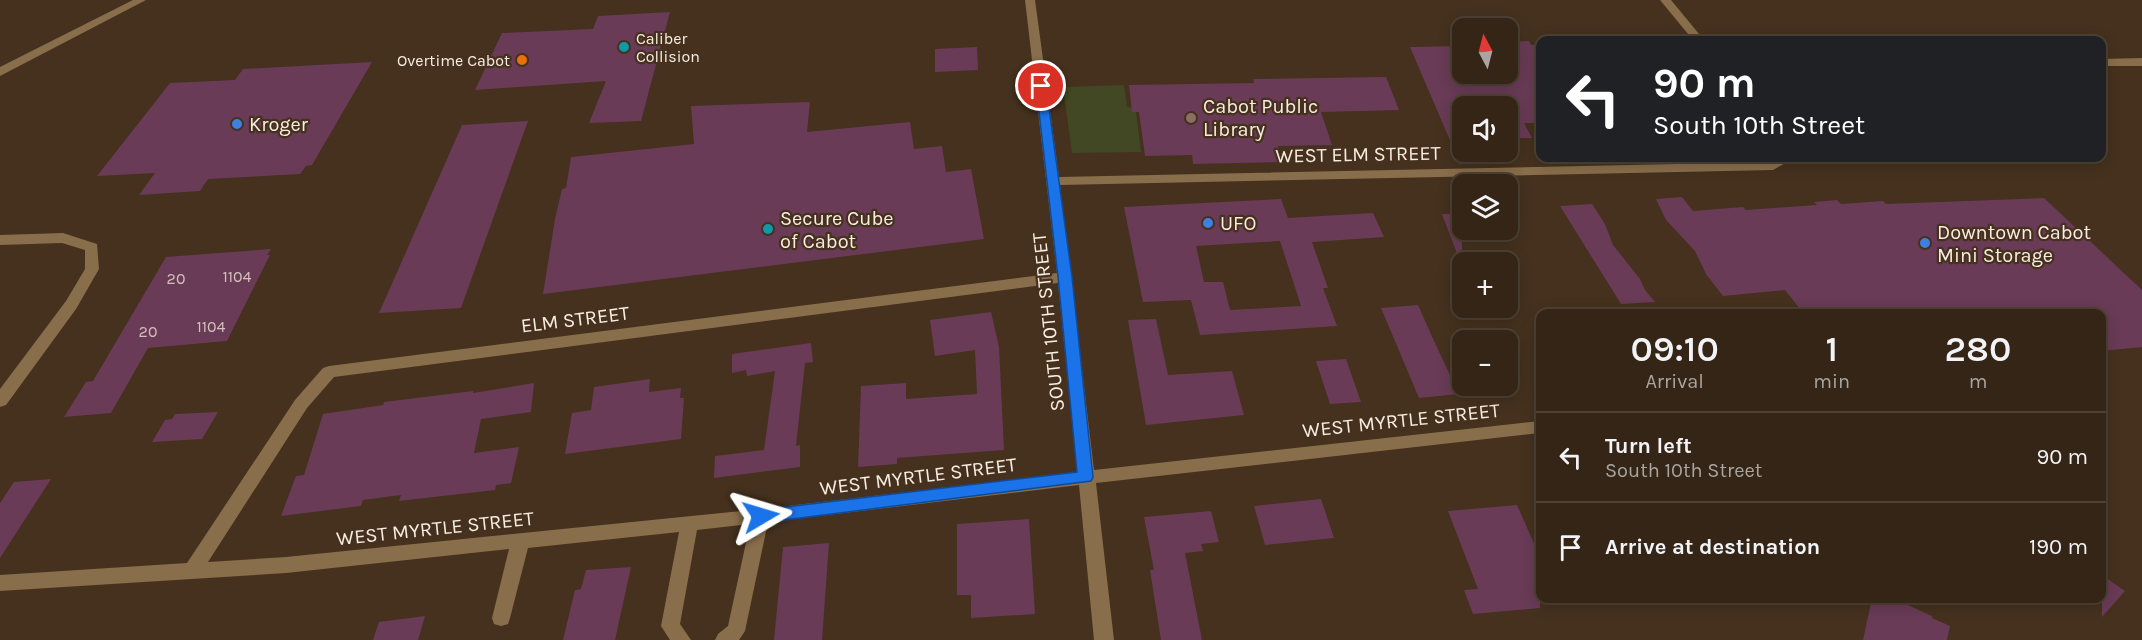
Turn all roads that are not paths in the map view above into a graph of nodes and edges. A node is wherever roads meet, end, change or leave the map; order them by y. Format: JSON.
{"nodes":[{"id":1,"x":141,"y":0,"type":"edge"},
{"id":2,"x":1030,"y":0,"type":"edge"},
{"id":3,"x":1665,"y":0,"type":"edge"},
{"id":4,"x":1696,"y":36,"type":"edge"},
{"id":5,"x":2142,"y":62,"type":"edge"},
{"id":6,"x":2106,"y":63,"type":"edge"},
{"id":7,"x":0,"y":72,"type":"edge"},
{"id":8,"x":1780,"y":162,"type":"edge"},
{"id":9,"x":1052,"y":181,"type":"junction"},
{"id":10,"x":0,"y":240,"type":"edge"},
{"id":11,"x":1065,"y":277,"type":"junction"},
{"id":12,"x":0,"y":400,"type":"edge"},
{"id":13,"x":1536,"y":427,"type":"edge"},
{"id":14,"x":1086,"y":477,"type":"junction"},
{"id":15,"x":761,"y":516,"type":"junction"},
{"id":16,"x":689,"y":523,"type":"junction"},
{"id":17,"x":521,"y":539,"type":"junction"},
{"id":18,"x":192,"y":571,"type":"junction"},
{"id":19,"x":2,"y":586,"type":"edge"},
{"id":20,"x":501,"y":618,"type":"dead end"},
{"id":21,"x":681,"y":640,"type":"edge"},
{"id":22,"x":725,"y":640,"type":"edge"},
{"id":23,"x":1104,"y":640,"type":"edge"}],
"edges":[{"from":1,"to":7,"type":"street"},
{"from":2,"to":9,"type":"street","name":"SOUTH 10TH STREET"},
{"from":3,"to":4,"type":"street"},
{"from":5,"to":6,"type":"street"},
{"from":8,"to":9,"type":"street","name":"WEST ELM STREET"},
{"from":9,"to":11,"type":"street","name":"SOUTH 10TH STREET"},
{"from":10,"to":12,"type":"street"},
{"from":11,"to":14,"type":"street","name":"SOUTH 10TH STREET"},
{"from":11,"to":18,"type":"street","name":"ELM STREET"},
{"from":13,"to":14,"type":"street","name":"WEST MYRTLE STREET"},
{"from":14,"to":15,"type":"street","name":"WEST MYRTLE STREET"},
{"from":14,"to":23,"type":"street","name":"SOUTH 10TH STREET"},
{"from":15,"to":16,"type":"street","name":"WEST MYRTLE STREET"},
{"from":15,"to":22,"type":"street"},
{"from":16,"to":17,"type":"street","name":"WEST MYRTLE STREET"},
{"from":16,"to":21,"type":"street"},
{"from":17,"to":18,"type":"street","name":"WEST MYRTLE STREET"},
{"from":17,"to":20,"type":"street"},
{"from":18,"to":19,"type":"street","name":"WEST MYRTLE STREET"}]}
